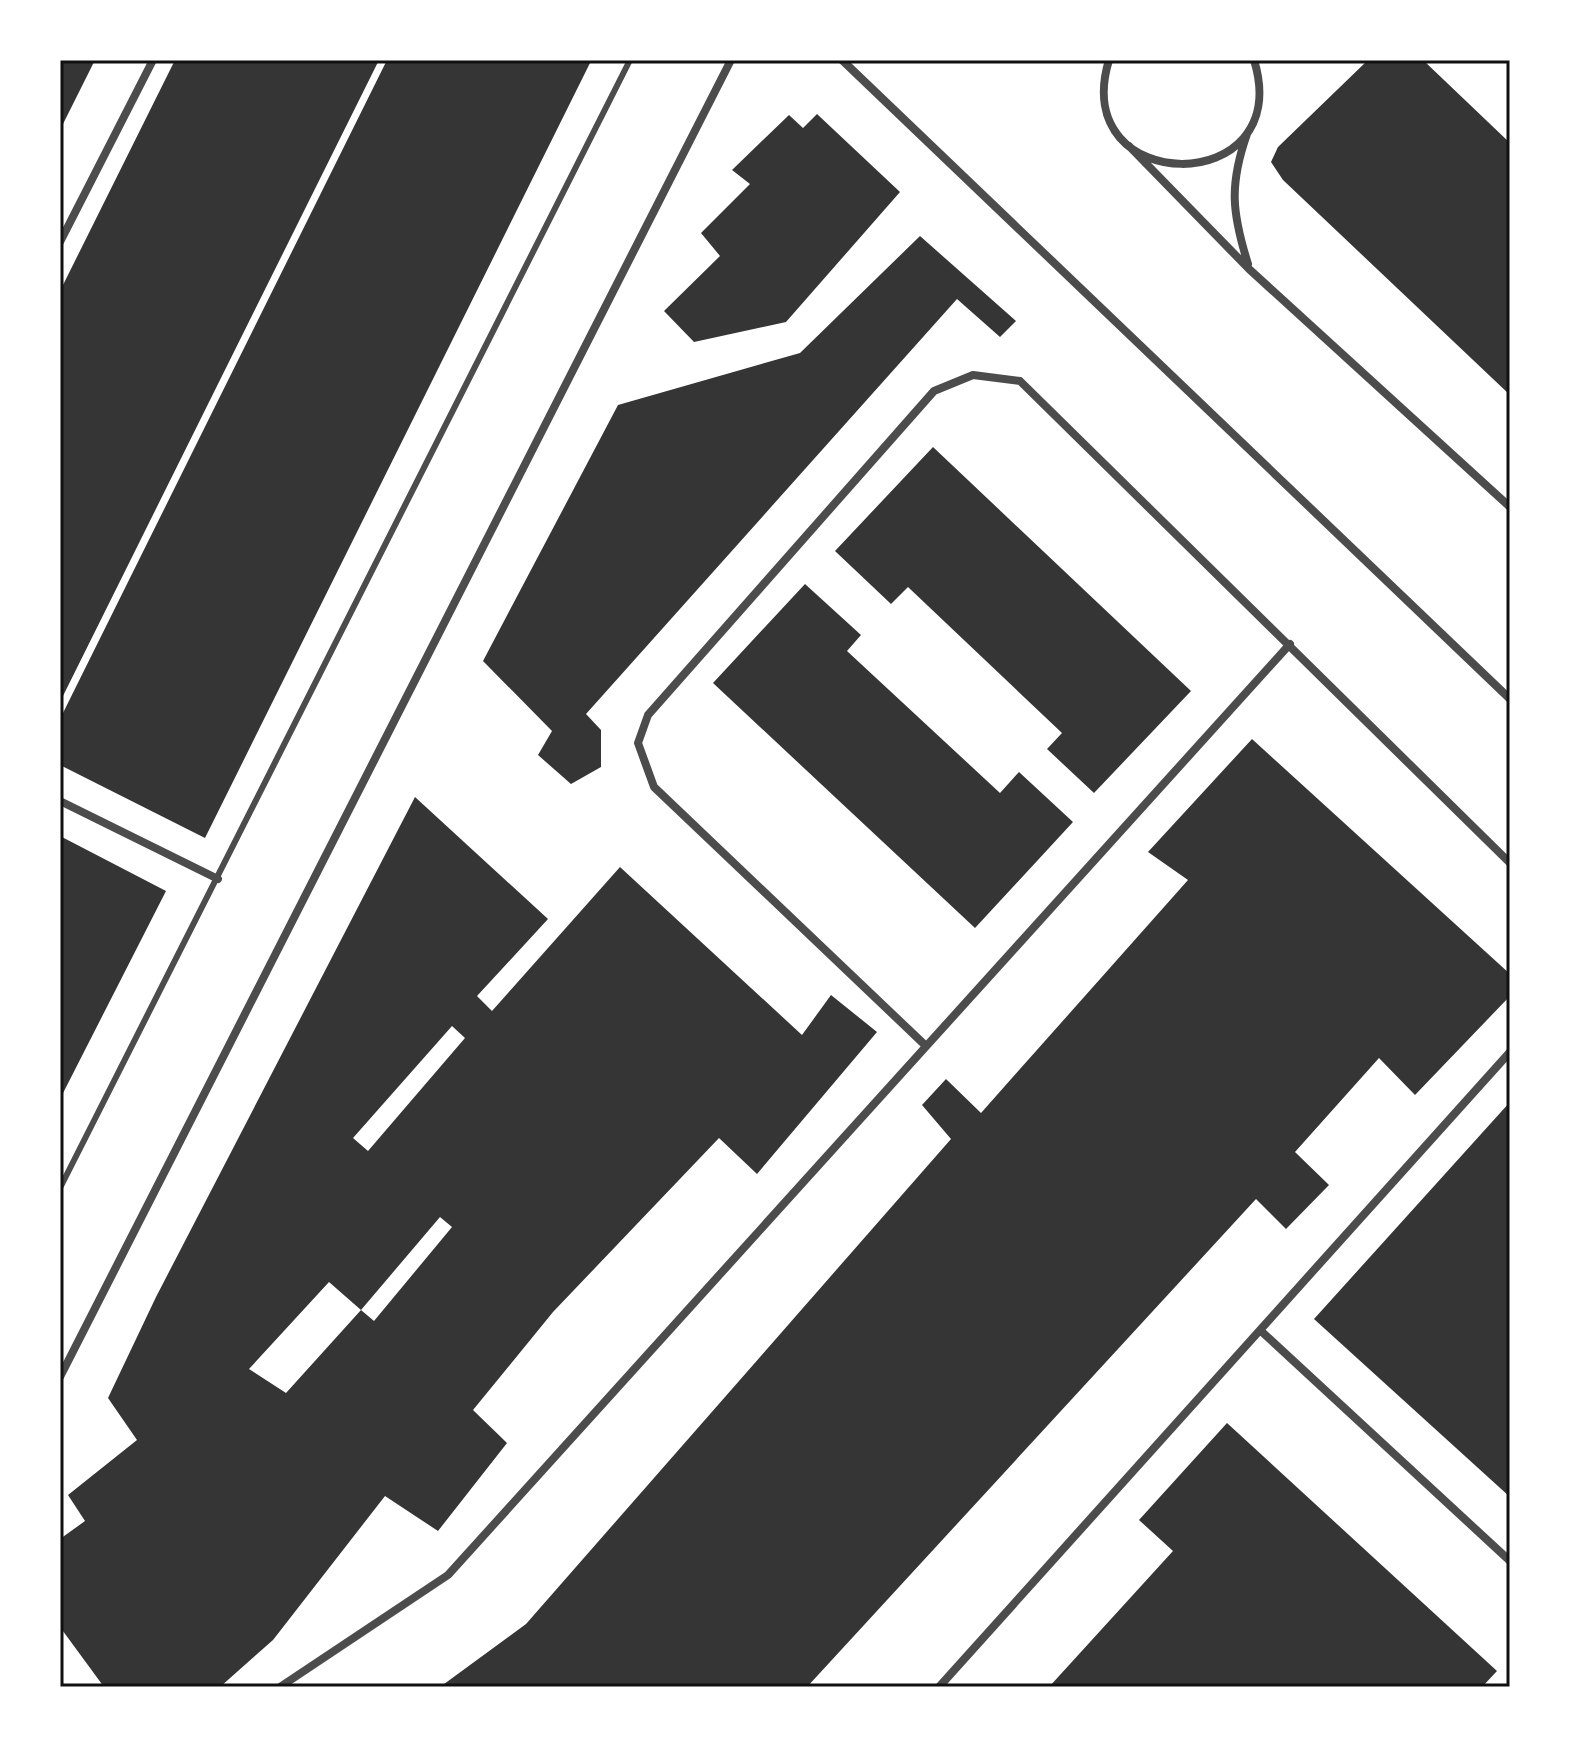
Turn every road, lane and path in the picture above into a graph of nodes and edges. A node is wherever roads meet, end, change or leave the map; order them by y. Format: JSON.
{"nodes":[{"id":1,"x":153,"y":60,"type":"edge"},
{"id":2,"x":630,"y":60,"type":"edge"},
{"id":3,"x":731,"y":60,"type":"edge"},
{"id":4,"x":842,"y":60,"type":"edge"},
{"id":5,"x":1109,"y":60,"type":"edge"},
{"id":6,"x":1254,"y":60,"type":"edge"},
{"id":7,"x":1248,"y":131,"type":"junction"},
{"id":8,"x":1129,"y":146,"type":"junction"},
{"id":9,"x":60,"y":242,"type":"edge"},
{"id":10,"x":1249,"y":269,"type":"junction"},
{"id":11,"x":1510,"y":507,"type":"edge"},
{"id":12,"x":1290,"y":644,"type":"junction"},
{"id":13,"x":1510,"y":699,"type":"edge"},
{"id":14,"x":60,"y":801,"type":"edge"},
{"id":15,"x":1510,"y":863,"type":"edge"},
{"id":16,"x":218,"y":879,"type":"junction"},
{"id":17,"x":926,"y":1046,"type":"junction"},
{"id":18,"x":1510,"y":1052,"type":"edge"},
{"id":19,"x":60,"y":1188,"type":"edge"},
{"id":20,"x":1260,"y":1330,"type":"junction"},
{"id":21,"x":60,"y":1377,"type":"edge"},
{"id":22,"x":1510,"y":1561,"type":"edge"},
{"id":23,"x":280,"y":1687,"type":"edge"},
{"id":24,"x":939,"y":1687,"type":"edge"}],
"edges":[{"from":1,"to":9,"type":"street"},
{"from":2,"to":16,"type":"lane"},
{"from":3,"to":21,"type":"street"},
{"from":4,"to":13,"type":"street"},
{"from":5,"to":8,"type":"street"},
{"from":6,"to":7,"type":"street"},
{"from":7,"to":8,"type":"street"},
{"from":7,"to":10,"type":"street"},
{"from":8,"to":10,"type":"street"},
{"from":10,"to":11,"type":"street"},
{"from":12,"to":15,"type":"street"},
{"from":12,"to":17,"type":"street"},
{"from":12,"to":17,"type":"street"},
{"from":14,"to":16,"type":"street"},
{"from":16,"to":19,"type":"lane"},
{"from":17,"to":23,"type":"street"},
{"from":18,"to":20,"type":"street"},
{"from":20,"to":22,"type":"street"},
{"from":20,"to":24,"type":"street"}]}
